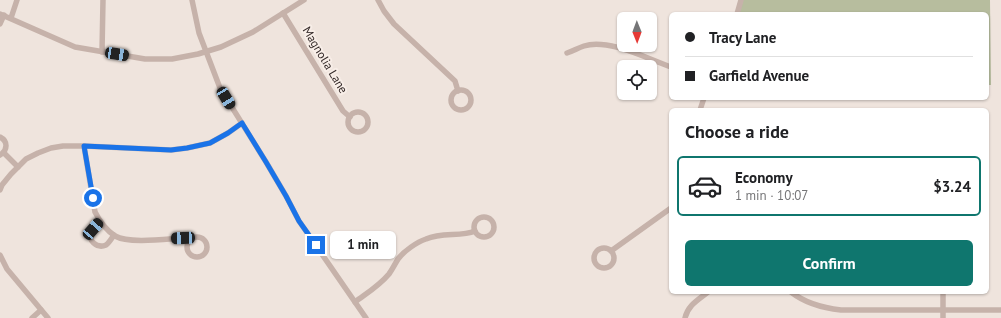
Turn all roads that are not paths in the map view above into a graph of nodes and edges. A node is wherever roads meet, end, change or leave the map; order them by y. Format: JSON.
{"nodes":[{"id":1,"x":17,"y":0,"type":"edge"},
{"id":2,"x":103,"y":0,"type":"edge"},
{"id":3,"x":192,"y":0,"type":"edge"},
{"id":4,"x":304,"y":0,"type":"edge"},
{"id":5,"x":378,"y":0,"type":"edge"},
{"id":6,"x":741,"y":0,"type":"edge"},
{"id":7,"x":738,"y":12,"type":"edge"},
{"id":8,"x":283,"y":13,"type":"junction"},
{"id":9,"x":2,"y":15,"type":"edge"},
{"id":10,"x":11,"y":18,"type":"junction"},
{"id":11,"x":0,"y":24,"type":"edge"},
{"id":12,"x":102,"y":52,"type":"junction"},
{"id":13,"x":206,"y":52,"type":"junction"},
{"id":14,"x":567,"y":53,"type":"dead end"},
{"id":15,"x":669,"y":67,"type":"edge"},
{"id":16,"x":458,"y":91,"type":"dead end"},
{"id":17,"x":350,"y":117,"type":"dead end"},
{"id":18,"x":242,"y":123,"type":"junction"},
{"id":19,"x":0,"y":137,"type":"edge"},
{"id":20,"x":84,"y":146,"type":"junction"},
{"id":21,"x":2,"y":154,"type":"edge"},
{"id":22,"x":18,"y":167,"type":"junction"},
{"id":23,"x":0,"y":190,"type":"edge"},
{"id":24,"x":669,"y":209,"type":"edge"},
{"id":25,"x":100,"y":222,"type":"junction"},
{"id":26,"x":475,"y":231,"type":"dead end"},
{"id":27,"x":114,"y":235,"type":"junction"},
{"id":28,"x":189,"y":241,"type":"dead end"},
{"id":29,"x":612,"y":251,"type":"dead end"},
{"id":30,"x":0,"y":255,"type":"edge"},
{"id":31,"x":705,"y":294,"type":"edge"},
{"id":32,"x":793,"y":294,"type":"edge"},
{"id":33,"x":943,"y":294,"type":"edge"},
{"id":34,"x":355,"y":302,"type":"junction"},
{"id":35,"x":41,"y":310,"type":"junction"},
{"id":36,"x":943,"y":310,"type":"junction"},
{"id":37,"x":1001,"y":310,"type":"edge"},
{"id":38,"x":32,"y":318,"type":"edge"},
{"id":39,"x":48,"y":318,"type":"edge"},
{"id":40,"x":366,"y":318,"type":"edge"},
{"id":41,"x":685,"y":318,"type":"edge"},
{"id":42,"x":943,"y":318,"type":"edge"}],
"edges":[{"from":1,"to":10,"type":"street"},
{"from":2,"to":12,"type":"street"},
{"from":3,"to":13,"type":"street"},
{"from":4,"to":8,"type":"street"},
{"from":5,"to":16,"type":"street"},
{"from":6,"to":7,"type":"street"},
{"from":8,"to":13,"type":"street"},
{"from":8,"to":17,"type":"street","name":"Magnolia Lane"},
{"from":9,"to":10,"type":"street"},
{"from":9,"to":11,"type":"street"},
{"from":10,"to":12,"type":"street"},
{"from":12,"to":13,"type":"street"},
{"from":13,"to":18,"type":"street"},
{"from":14,"to":15,"type":"street"},
{"from":18,"to":20,"type":"street"},
{"from":18,"to":34,"type":"street"},
{"from":19,"to":21,"type":"street"},
{"from":20,"to":22,"type":"street"},
{"from":20,"to":25,"type":"street"},
{"from":21,"to":22,"type":"street"},
{"from":22,"to":23,"type":"street"},
{"from":24,"to":29,"type":"street"},
{"from":25,"to":27,"type":"street"},
{"from":25,"to":27,"type":"street"},
{"from":26,"to":34,"type":"street"},
{"from":27,"to":28,"type":"street"},
{"from":30,"to":35,"type":"street"},
{"from":31,"to":41,"type":"street"},
{"from":32,"to":36,"type":"street"},
{"from":33,"to":36,"type":"street"},
{"from":34,"to":40,"type":"street"},
{"from":35,"to":38,"type":"street"},
{"from":35,"to":39,"type":"street"},
{"from":36,"to":37,"type":"street"},
{"from":36,"to":42,"type":"street"}]}
